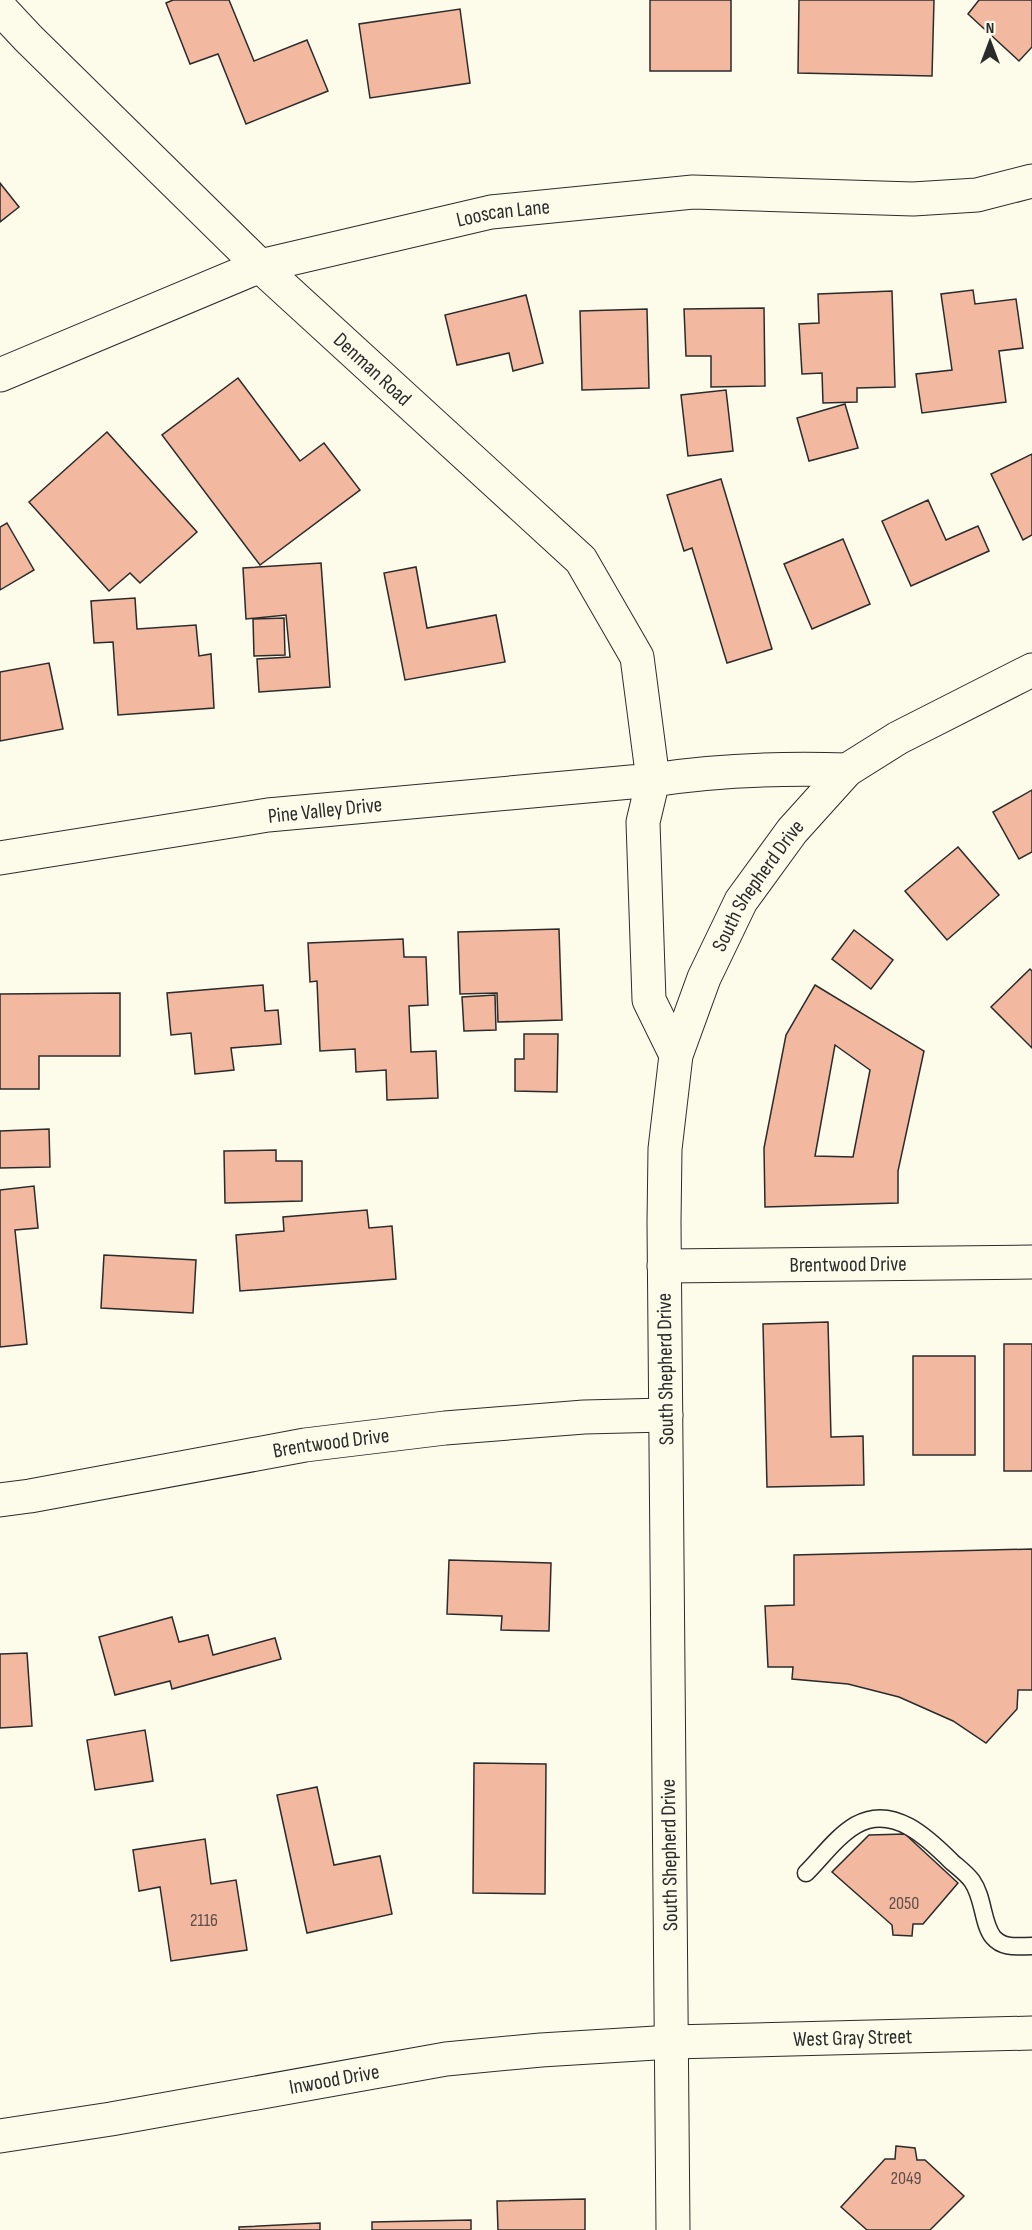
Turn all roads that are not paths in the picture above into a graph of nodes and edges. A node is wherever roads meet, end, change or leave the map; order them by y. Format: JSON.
{"nodes":[{"id":1,"x":0,"y":8,"type":"edge"},
{"id":2,"x":1032,"y":181,"type":"edge"},
{"id":3,"x":260,"y":266,"type":"junction"},
{"id":4,"x":0,"y":375,"type":"edge"},
{"id":5,"x":1032,"y":670,"type":"edge"},
{"id":6,"x":847,"y":770,"type":"junction"},
{"id":7,"x":653,"y":780,"type":"junction"},
{"id":8,"x":0,"y":858,"type":"edge"},
{"id":9,"x":676,"y":1055,"type":"junction"},
{"id":10,"x":1032,"y":1262,"type":"edge"},
{"id":11,"x":664,"y":1266,"type":"junction"},
{"id":12,"x":666,"y":1415,"type":"junction"},
{"id":13,"x":0,"y":1500,"type":"edge"},
{"id":14,"x":806,"y":1873,"type":"dead end"},
{"id":15,"x":1032,"y":1946,"type":"edge"},
{"id":16,"x":1032,"y":2033,"type":"edge"},
{"id":17,"x":672,"y":2042,"type":"junction"},
{"id":18,"x":0,"y":2136,"type":"edge"},
{"id":19,"x":673,"y":2230,"type":"edge"}],
"edges":[{"from":1,"to":3,"type":"street","name":"Denman Road"},
{"from":2,"to":3,"type":"street","name":"Looscan Lane"},
{"from":3,"to":4,"type":"street","name":"Looscan Lane"},
{"from":3,"to":7,"type":"street","name":"Denman Road"},
{"from":5,"to":6,"type":"street","name":"South Shepherd Drive"},
{"from":6,"to":7,"type":"street","name":"Pine Valley Drive"},
{"from":6,"to":9,"type":"street","name":"South Shepherd Drive"},
{"from":7,"to":8,"type":"street","name":"Pine Valley Drive"},
{"from":7,"to":9,"type":"street"},
{"from":9,"to":11,"type":"street","name":"South Shepherd Drive"},
{"from":10,"to":11,"type":"street","name":"Brentwood Drive"},
{"from":11,"to":12,"type":"street","name":"South Shepherd Drive"},
{"from":12,"to":13,"type":"street","name":"Brentwood Drive"},
{"from":12,"to":17,"type":"street","name":"South Shepherd Drive"},
{"from":14,"to":15,"type":"lane"},
{"from":16,"to":17,"type":"street","name":"West Gray Street"},
{"from":17,"to":18,"type":"street","name":"Inwood Drive"},
{"from":17,"to":19,"type":"street","name":"South Shepherd Drive"}]}
